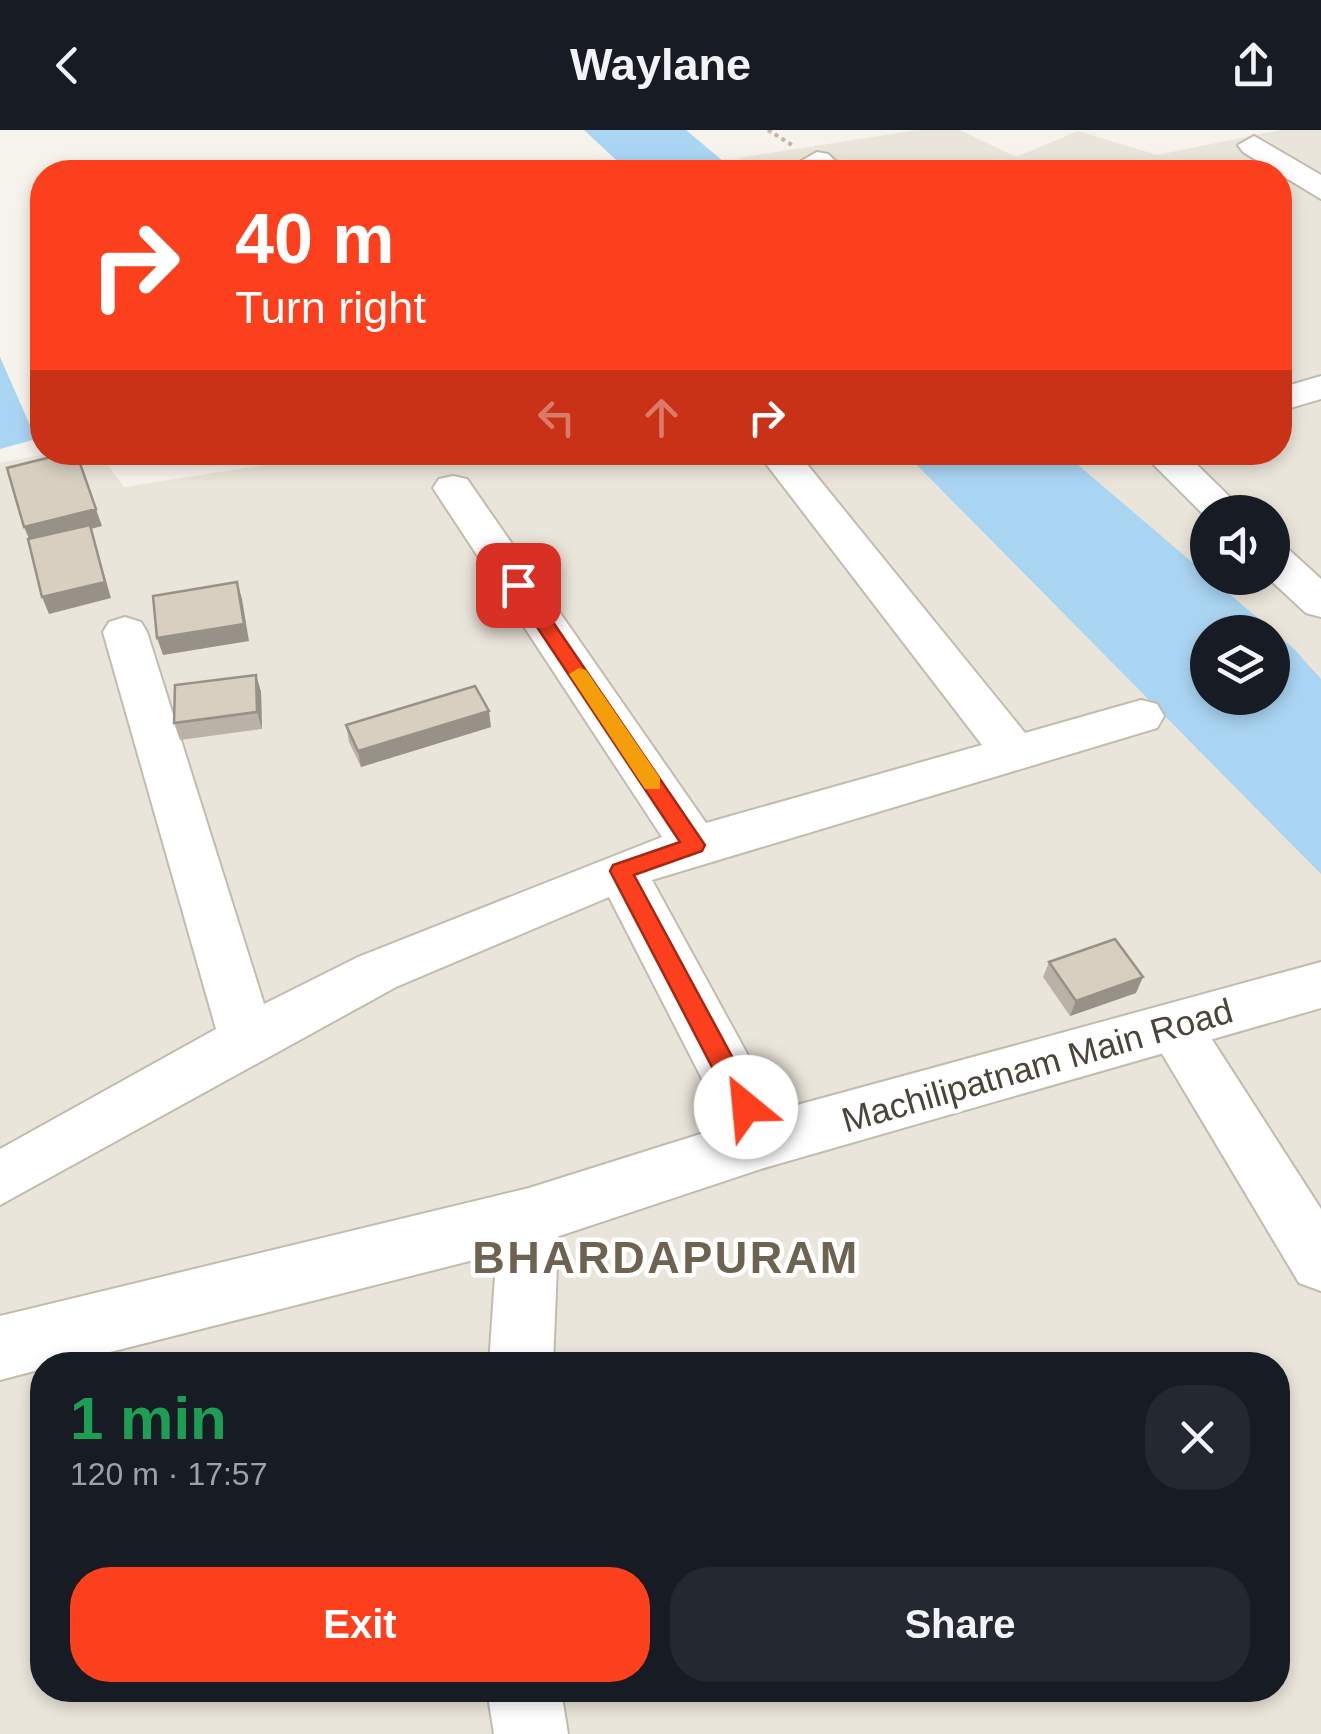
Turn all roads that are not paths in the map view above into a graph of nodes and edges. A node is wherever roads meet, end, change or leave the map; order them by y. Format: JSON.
{"nodes":[{"id":1,"x":1254,"y":145,"type":"dead end"},
{"id":2,"x":1277,"y":160,"type":"edge"},
{"id":3,"x":1292,"y":170,"type":"edge"},
{"id":4,"x":1321,"y":189,"type":"edge"},
{"id":5,"x":1321,"y":387,"type":"edge"},
{"id":6,"x":1292,"y":396,"type":"edge"},
{"id":7,"x":786,"y":465,"type":"edge"},
{"id":8,"x":1174,"y":465,"type":"edge"},
{"id":9,"x":452,"y":488,"type":"dead end"},
{"id":10,"x":1206,"y":495,"type":"edge"},
{"id":11,"x":1290,"y":575,"type":"edge"},
{"id":12,"x":1321,"y":603,"type":"edge"},
{"id":13,"x":126,"y":632,"type":"dead end"},
{"id":14,"x":1141,"y":716,"type":"dead end"},
{"id":15,"x":1014,"y":752,"type":"junction"},
{"id":16,"x":694,"y":845,"type":"junction"},
{"id":17,"x":621,"y":871,"type":"junction"},
{"id":18,"x":1321,"y":985,"type":"edge"},
{"id":19,"x":1174,"y":1026,"type":"junction"},
{"id":20,"x":246,"y":1039,"type":"junction"},
{"id":21,"x":764,"y":1140,"type":"junction"},
{"id":22,"x":0,"y":1179,"type":"edge"},
{"id":23,"x":529,"y":1218,"type":"junction"},
{"id":24,"x":1321,"y":1264,"type":"edge"},
{"id":25,"x":0,"y":1348,"type":"edge"},
{"id":26,"x":522,"y":1352,"type":"edge"},
{"id":27,"x":526,"y":1702,"type":"edge"},
{"id":28,"x":530,"y":1734,"type":"edge"}],
"edges":[{"from":1,"to":2,"type":"street"},
{"from":3,"to":4,"type":"street"},
{"from":5,"to":6,"type":"street"},
{"from":7,"to":15,"type":"street"},
{"from":8,"to":10,"type":"street"},
{"from":9,"to":16,"type":"street"},
{"from":11,"to":12,"type":"street"},
{"from":13,"to":20,"type":"street"},
{"from":14,"to":15,"type":"street"},
{"from":15,"to":16,"type":"street"},
{"from":16,"to":17,"type":"street"},
{"from":17,"to":20,"type":"street"},
{"from":17,"to":21,"type":"street"},
{"from":18,"to":19,"type":"street","name":"Machilipatnam Main Road"},
{"from":19,"to":21,"type":"street","name":"Machilipatnam Main Road"},
{"from":19,"to":24,"type":"street"},
{"from":20,"to":22,"type":"street"},
{"from":21,"to":23,"type":"street","name":"Machilipatnam Main Road"},
{"from":23,"to":25,"type":"street","name":"Machilipatnam Main Road"},
{"from":23,"to":26,"type":"street"},
{"from":27,"to":28,"type":"street"}]}
